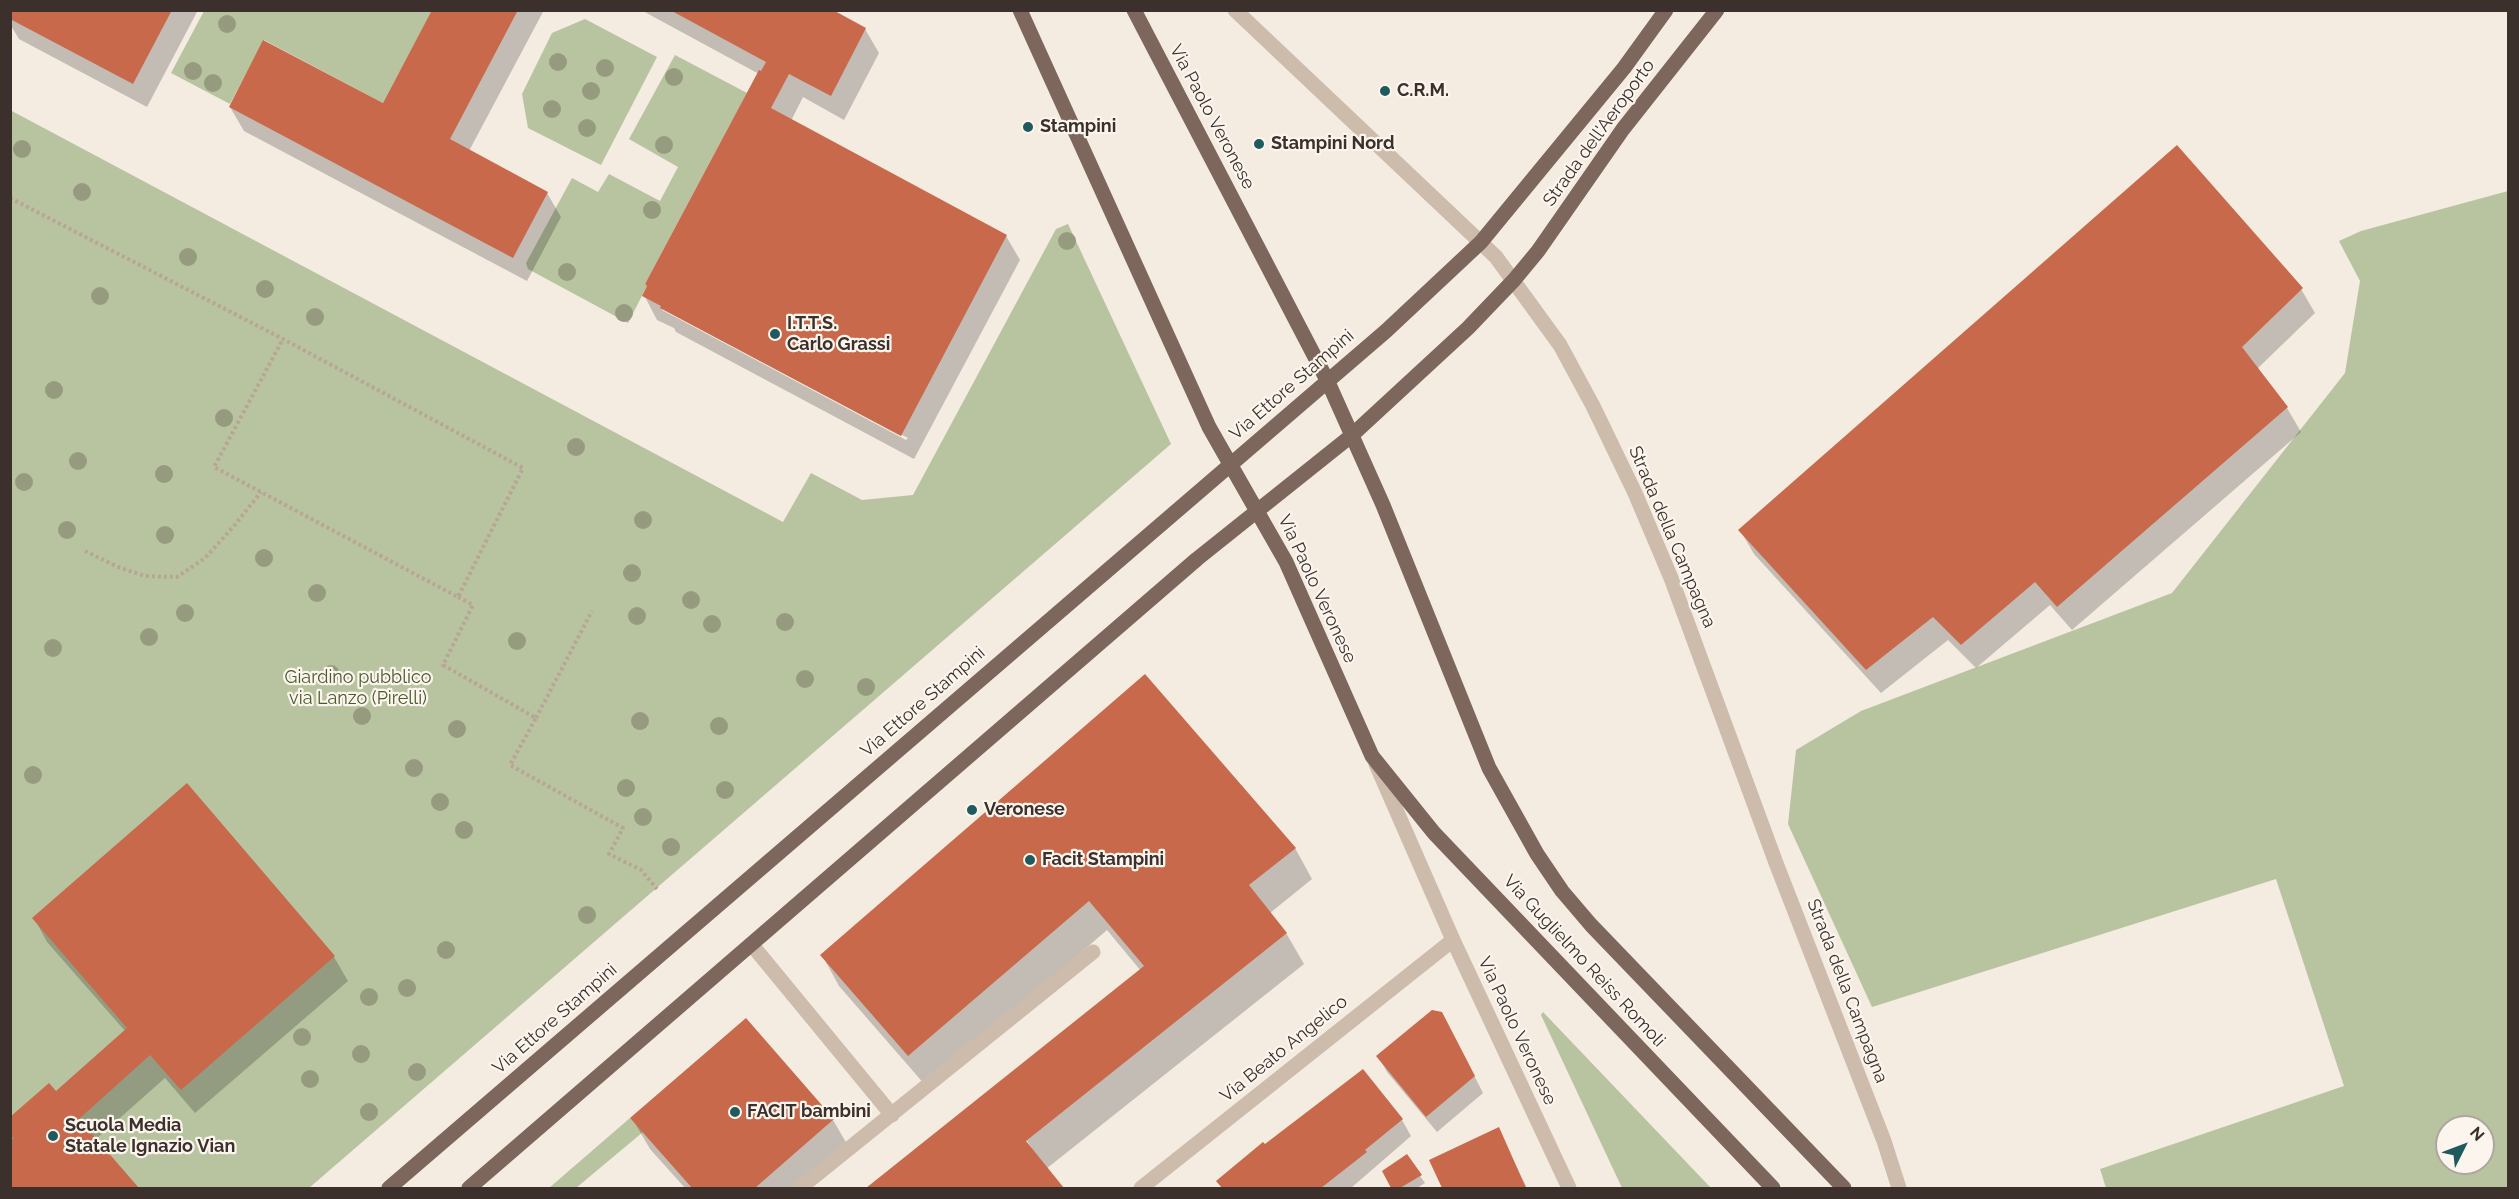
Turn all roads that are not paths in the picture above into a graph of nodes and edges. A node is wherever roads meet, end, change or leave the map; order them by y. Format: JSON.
{"nodes":[{"id":1,"x":1020,"y":10,"type":"edge"},
{"id":2,"x":1134,"y":10,"type":"edge"},
{"id":3,"x":1235,"y":10,"type":"edge"},
{"id":4,"x":1666,"y":10,"type":"edge"},
{"id":5,"x":1717,"y":10,"type":"edge"},
{"id":6,"x":1481,"y":242,"type":"junction"},
{"id":7,"x":1514,"y":280,"type":"junction"},
{"id":8,"x":1328,"y":382,"type":"junction"},
{"id":9,"x":1351,"y":436,"type":"junction"},
{"id":10,"x":1229,"y":465,"type":"junction"},
{"id":11,"x":1258,"y":512,"type":"junction"},
{"id":12,"x":1372,"y":756,"type":"junction"},
{"id":13,"x":1489,"y":768,"type":"joint"},
{"id":14,"x":1453,"y":940,"type":"junction"},
{"id":15,"x":752,"y":945,"type":"junction"},
{"id":16,"x":1093,"y":952,"type":"dead end"},
{"id":17,"x":892,"y":1115,"type":"junction"},
{"id":18,"x":389,"y":1188,"type":"edge"},
{"id":19,"x":469,"y":1188,"type":"edge"},
{"id":20,"x":800,"y":1188,"type":"edge"},
{"id":21,"x":1141,"y":1188,"type":"edge"},
{"id":22,"x":1569,"y":1188,"type":"edge"},
{"id":23,"x":1773,"y":1188,"type":"edge"},
{"id":24,"x":1844,"y":1188,"type":"edge"},
{"id":25,"x":1899,"y":1188,"type":"edge"}],
"edges":[{"from":1,"to":10,"type":"main road","name":"Via Paolo Veronese"},
{"from":2,"to":8,"type":"main road","name":"Via Paolo Veronese"},
{"from":3,"to":6,"type":"street","name":"Strada della Campagna"},
{"from":4,"to":6,"type":"main road","name":"Strada dell'Aeroporto"},
{"from":5,"to":7,"type":"main road","name":"Strada dell'Aeroporto"},
{"from":6,"to":7,"type":"street","name":"Strada della Campagna"},
{"from":6,"to":8,"type":"main road","name":"Via Ettore Stampini"},
{"from":7,"to":9,"type":"main road"},
{"from":7,"to":25,"type":"street","name":"Strada della Campagna"},
{"from":8,"to":9,"type":"main road","name":"Via Paolo Veronese"},
{"from":8,"to":10,"type":"main road","name":"Via Ettore Stampini"},
{"from":9,"to":11,"type":"main road"},
{"from":9,"to":13,"type":"main road","name":"Via Paolo Veronese"},
{"from":10,"to":11,"type":"main road","name":"Via Paolo Veronese"},
{"from":10,"to":18,"type":"main road","name":"Via Ettore Stampini"},
{"from":11,"to":12,"type":"main road","name":"Via Paolo Veronese"},
{"from":11,"to":15,"type":"main road"},
{"from":12,"to":14,"type":"street","name":"Via Paolo Veronese"},
{"from":12,"to":23,"type":"main road","name":"Via Guglielmo Reiss Romoli"},
{"from":13,"to":24,"type":"main road","name":"Via Guglielmo Reiss Romoli"},
{"from":14,"to":21,"type":"street","name":"Via Beato Angelico"},
{"from":14,"to":22,"type":"street","name":"Via Paolo Veronese"},
{"from":15,"to":17,"type":"street"},
{"from":15,"to":19,"type":"main road"},
{"from":16,"to":17,"type":"street"},
{"from":17,"to":20,"type":"street"}]}
